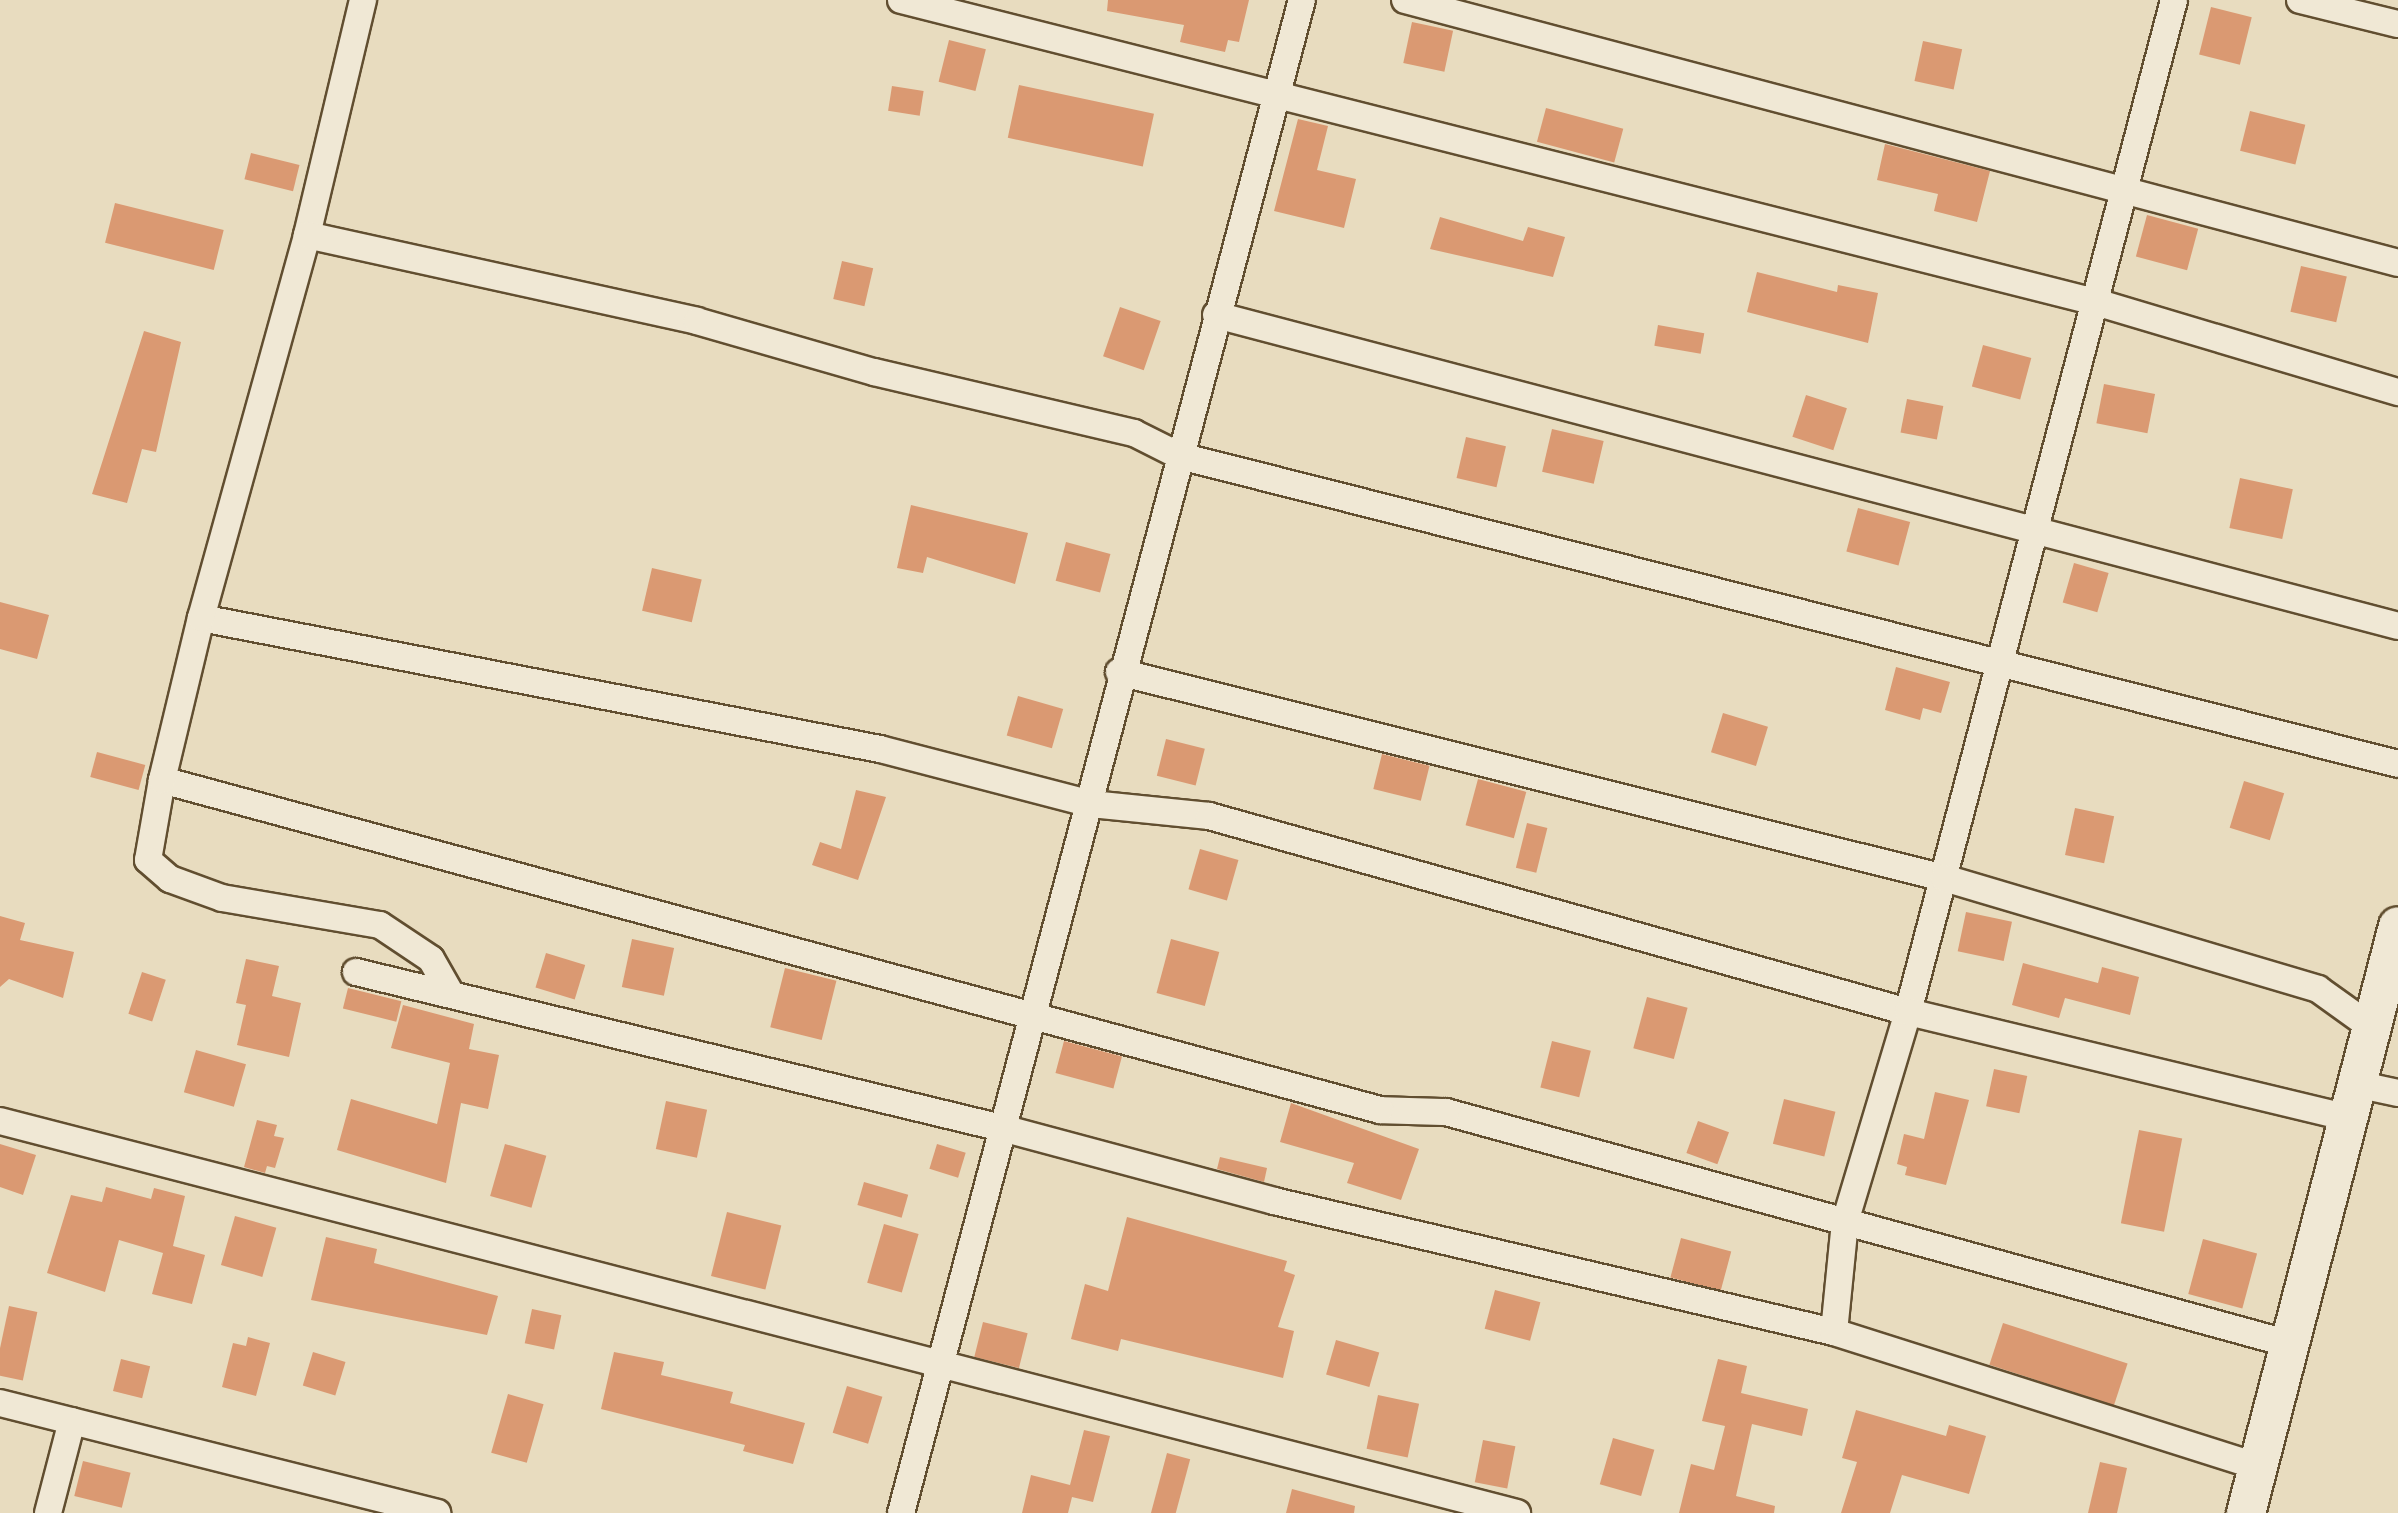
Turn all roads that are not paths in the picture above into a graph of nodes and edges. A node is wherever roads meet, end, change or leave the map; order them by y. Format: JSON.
{"nodes":[{"id":1,"x":363,"y":0,"type":"edge"},
{"id":2,"x":901,"y":0,"type":"edge"},
{"id":3,"x":1301,"y":0,"type":"edge"},
{"id":4,"x":1405,"y":0,"type":"edge"},
{"id":5,"x":2174,"y":0,"type":"edge"},
{"id":6,"x":2300,"y":0,"type":"edge"},
{"id":7,"x":2398,"y":24,"type":"edge"},
{"id":8,"x":1280,"y":96,"type":"junction"},
{"id":9,"x":2126,"y":190,"type":"junction"},
{"id":10,"x":307,"y":235,"type":"junction"},
{"id":11,"x":2398,"y":263,"type":"edge"},
{"id":12,"x":2099,"y":303,"type":"junction"},
{"id":13,"x":1216,"y":315,"type":"junction"},
{"id":14,"x":2398,"y":392,"type":"edge"},
{"id":15,"x":1180,"y":456,"type":"junction"},
{"id":16,"x":2032,"y":530,"type":"junction"},
{"id":17,"x":201,"y":618,"type":"junction"},
{"id":18,"x":2398,"y":626,"type":"edge"},
{"id":19,"x":1998,"y":662,"type":"junction"},
{"id":20,"x":1119,"y":672,"type":"junction"},
{"id":21,"x":2398,"y":764,"type":"edge"},
{"id":22,"x":162,"y":780,"type":"junction"},
{"id":23,"x":1091,"y":804,"type":"junction"},
{"id":24,"x":1944,"y":878,"type":"junction"},
{"id":25,"x":2398,"y":926,"type":"edge"},
{"id":26,"x":356,"y":972,"type":"dead end"},
{"id":27,"x":451,"y":995,"type":"junction"},
{"id":28,"x":1908,"y":1012,"type":"junction"},
{"id":29,"x":1029,"y":1018,"type":"junction"},
{"id":30,"x":2371,"y":1027,"type":"junction"},
{"id":31,"x":2398,"y":1093,"type":"edge"},
{"id":32,"x":2352,"y":1101,"type":"junction"},
{"id":33,"x":0,"y":1121,"type":"edge"},
{"id":34,"x":1002,"y":1128,"type":"junction"},
{"id":35,"x":1845,"y":1222,"type":"junction"},
{"id":36,"x":1834,"y":1332,"type":"junction"},
{"id":37,"x":2290,"y":1345,"type":"junction"},
{"id":38,"x":940,"y":1365,"type":"junction"},
{"id":39,"x":0,"y":1403,"type":"edge"},
{"id":40,"x":72,"y":1421,"type":"junction"},
{"id":41,"x":2259,"y":1467,"type":"junction"},
{"id":42,"x":47,"y":1513,"type":"edge"},
{"id":43,"x":437,"y":1513,"type":"edge"},
{"id":44,"x":901,"y":1513,"type":"edge"},
{"id":45,"x":1517,"y":1513,"type":"edge"},
{"id":46,"x":2246,"y":1513,"type":"edge"}],
"edges":[{"from":1,"to":10,"type":"street"},
{"from":2,"to":8,"type":"street"},
{"from":3,"to":8,"type":"street"},
{"from":4,"to":9,"type":"street"},
{"from":5,"to":9,"type":"street"},
{"from":6,"to":7,"type":"street"},
{"from":8,"to":12,"type":"street"},
{"from":8,"to":13,"type":"street"},
{"from":9,"to":11,"type":"street"},
{"from":9,"to":12,"type":"street"},
{"from":10,"to":15,"type":"street"},
{"from":10,"to":17,"type":"street"},
{"from":12,"to":14,"type":"street"},
{"from":12,"to":16,"type":"street"},
{"from":13,"to":15,"type":"street"},
{"from":13,"to":16,"type":"street"},
{"from":15,"to":19,"type":"street"},
{"from":15,"to":20,"type":"street"},
{"from":16,"to":18,"type":"street"},
{"from":16,"to":19,"type":"street"},
{"from":17,"to":22,"type":"street"},
{"from":17,"to":23,"type":"street"},
{"from":19,"to":21,"type":"street"},
{"from":19,"to":24,"type":"street"},
{"from":20,"to":23,"type":"street"},
{"from":20,"to":24,"type":"street"},
{"from":22,"to":27,"type":"street"},
{"from":22,"to":29,"type":"street"},
{"from":23,"to":28,"type":"street"},
{"from":23,"to":29,"type":"street"},
{"from":24,"to":28,"type":"street"},
{"from":24,"to":30,"type":"street"},
{"from":25,"to":30,"type":"street"},
{"from":26,"to":27,"type":"street"},
{"from":27,"to":34,"type":"street"},
{"from":28,"to":32,"type":"street"},
{"from":28,"to":35,"type":"street"},
{"from":29,"to":34,"type":"street"},
{"from":29,"to":35,"type":"street"},
{"from":30,"to":32,"type":"street"},
{"from":31,"to":32,"type":"street"},
{"from":32,"to":37,"type":"street"},
{"from":33,"to":38,"type":"street"},
{"from":34,"to":36,"type":"street"},
{"from":34,"to":38,"type":"street"},
{"from":35,"to":36,"type":"street"},
{"from":35,"to":37,"type":"street"},
{"from":36,"to":41,"type":"street"},
{"from":37,"to":41,"type":"street"},
{"from":38,"to":44,"type":"street"},
{"from":38,"to":45,"type":"street"},
{"from":39,"to":40,"type":"street"},
{"from":40,"to":42,"type":"street"},
{"from":40,"to":43,"type":"street"},
{"from":41,"to":46,"type":"street"}]}
